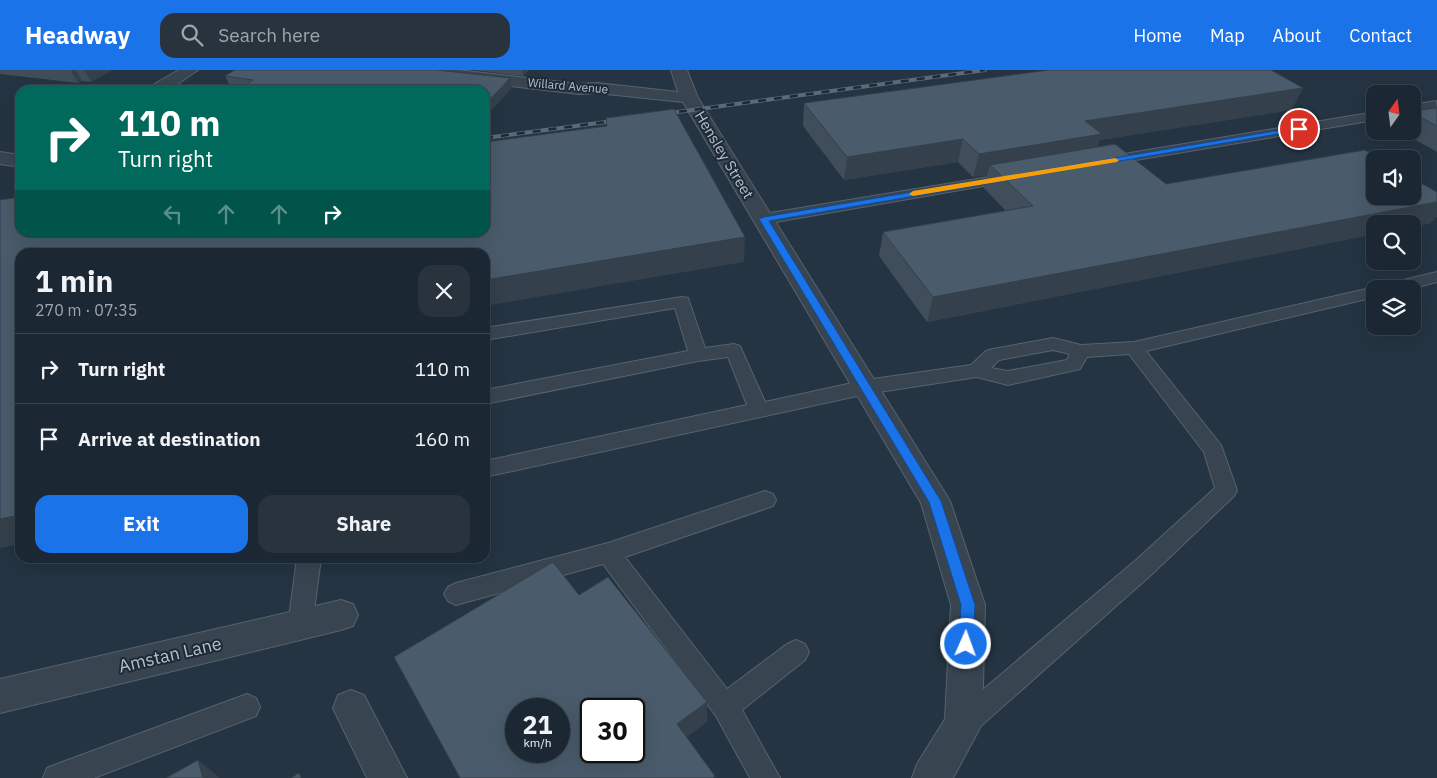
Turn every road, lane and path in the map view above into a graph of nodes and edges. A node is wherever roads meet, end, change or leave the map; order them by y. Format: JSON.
{"nodes":[{"id":1,"x":190,"y":70,"type":"edge"},
{"id":2,"x":416,"y":70,"type":"edge"},
{"id":3,"x":679,"y":70,"type":"edge"},
{"id":4,"x":165,"y":85,"type":"edge"},
{"id":5,"x":690,"y":98,"type":"junction"},
{"id":6,"x":1436,"y":104,"type":"edge"},
{"id":7,"x":1421,"y":107,"type":"edge"},
{"id":8,"x":1366,"y":118,"type":"edge"},
{"id":9,"x":0,"y":158,"type":"edge"},
{"id":10,"x":15,"y":160,"type":"edge"},
{"id":11,"x":1094,"y":164,"type":"edge"},
{"id":12,"x":1026,"y":175,"type":"edge"},
{"id":13,"x":764,"y":219,"type":"junction"},
{"id":14,"x":1437,"y":277,"type":"edge"},
{"id":15,"x":1421,"y":281,"type":"edge"},
{"id":16,"x":1366,"y":294,"type":"edge"},
{"id":17,"x":490,"y":333,"type":"edge"},
{"id":18,"x":1134,"y":348,"type":"junction"},
{"id":19,"x":1081,"y":351,"type":"junction"},
{"id":20,"x":698,"y":355,"type":"junction"},
{"id":21,"x":977,"y":371,"type":"junction"},
{"id":22,"x":866,"y":387,"type":"junction"},
{"id":23,"x":490,"y":396,"type":"edge"},
{"id":24,"x":759,"y":410,"type":"junction"},
{"id":25,"x":490,"y":468,"type":"edge"},
{"id":26,"x":765,"y":500,"type":"dead end"},
{"id":27,"x":608,"y":553,"type":"junction"},
{"id":28,"x":307,"y":563,"type":"edge"},
{"id":29,"x":456,"y":594,"type":"dead end"},
{"id":30,"x":341,"y":615,"type":"dead end"},
{"id":31,"x":300,"y":625,"type":"junction"},
{"id":32,"x":796,"y":652,"type":"dead end"},
{"id":33,"x":0,"y":696,"type":"edge"},
{"id":34,"x":247,"y":707,"type":"dead end"},
{"id":35,"x":725,"y":707,"type":"junction"},
{"id":36,"x":351,"y":708,"type":"dead end"},
{"id":37,"x":963,"y":724,"type":"junction"},
{"id":38,"x":57,"y":778,"type":"edge"},
{"id":39,"x":388,"y":778,"type":"edge"},
{"id":40,"x":766,"y":778,"type":"edge"},
{"id":41,"x":931,"y":778,"type":"edge"}],
"edges":[{"from":1,"to":4,"type":"street"},
{"from":2,"to":5,"type":"street","name":"Willard Avenue"},
{"from":3,"to":5,"type":"street","name":"Hensley Street"},
{"from":5,"to":13,"type":"street","name":"Hensley Street"},
{"from":6,"to":7,"type":"lane"},
{"from":8,"to":11,"type":"lane"},
{"from":9,"to":10,"type":"street"},
{"from":12,"to":13,"type":"lane"},
{"from":13,"to":22,"type":"street","name":"Hensley Street"},
{"from":14,"to":15,"type":"lane"},
{"from":16,"to":18,"type":"lane"},
{"from":17,"to":20,"type":"lane"},
{"from":18,"to":19,"type":"lane"},
{"from":18,"to":37,"type":"lane"},
{"from":19,"to":21,"type":"lane"},
{"from":19,"to":21,"type":"lane"},
{"from":20,"to":23,"type":"lane"},
{"from":20,"to":24,"type":"lane"},
{"from":21,"to":22,"type":"lane"},
{"from":22,"to":24,"type":"lane"},
{"from":22,"to":37,"type":"street","name":"Hensley Street"},
{"from":24,"to":25,"type":"lane"},
{"from":26,"to":27,"type":"lane"},
{"from":27,"to":29,"type":"lane"},
{"from":27,"to":35,"type":"lane"},
{"from":28,"to":31,"type":"lane"},
{"from":30,"to":31,"type":"street","name":"Amstan Lane"},
{"from":31,"to":33,"type":"street","name":"Amstan Lane"},
{"from":32,"to":35,"type":"lane"},
{"from":34,"to":38,"type":"lane"},
{"from":35,"to":40,"type":"lane"},
{"from":36,"to":39,"type":"street"},
{"from":37,"to":41,"type":"street","name":"Hensley Street"}]}
